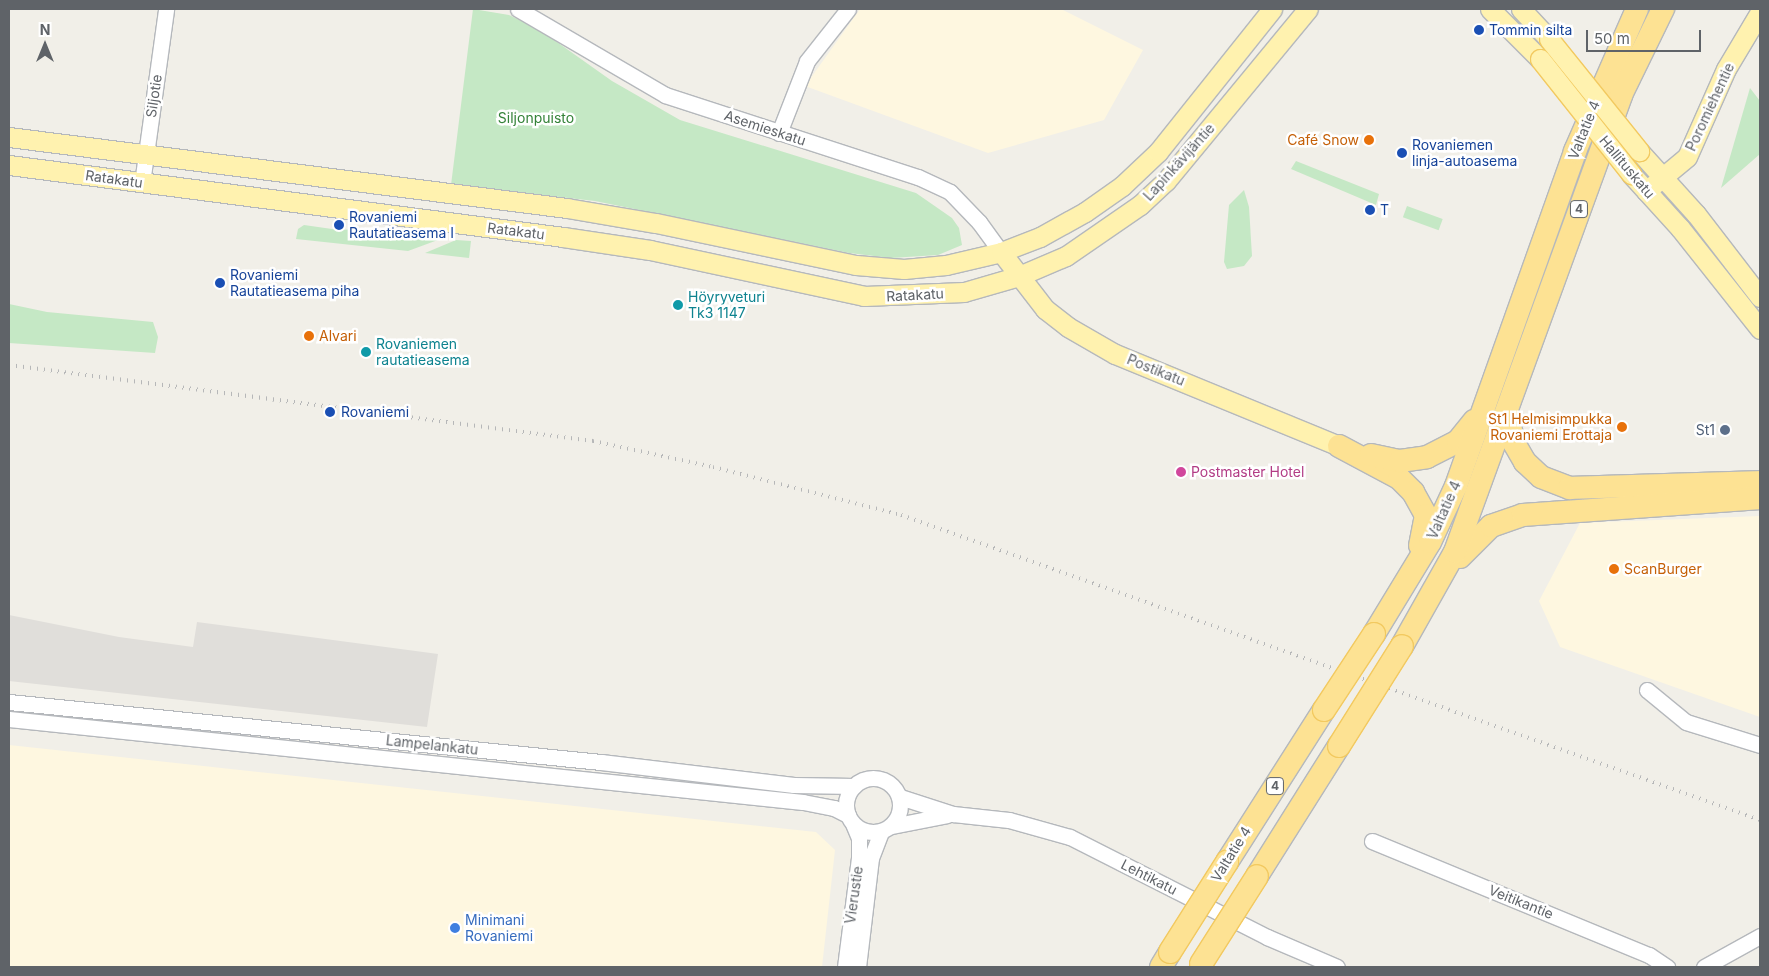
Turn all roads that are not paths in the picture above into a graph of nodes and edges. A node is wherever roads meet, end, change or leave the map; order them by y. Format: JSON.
{"nodes":[{"id":1,"x":166,"y":9,"type":"edge"},
{"id":2,"x":518,"y":9,"type":"edge"},
{"id":3,"x":848,"y":9,"type":"edge"},
{"id":4,"x":1272,"y":9,"type":"edge"},
{"id":5,"x":1308,"y":9,"type":"edge"},
{"id":6,"x":1490,"y":9,"type":"edge"},
{"id":7,"x":1522,"y":9,"type":"edge"},
{"id":8,"x":1637,"y":9,"type":"edge"},
{"id":9,"x":1663,"y":9,"type":"edge"},
{"id":10,"x":1760,"y":12,"type":"edge"},
{"id":11,"x":780,"y":133,"type":"junction"},
{"id":12,"x":9,"y":137,"type":"edge"},
{"id":13,"x":146,"y":154,"type":"junction"},
{"id":14,"x":9,"y":166,"type":"edge"},
{"id":15,"x":1662,"y":177,"type":"junction"},
{"id":16,"x":142,"y":183,"type":"junction"},
{"id":17,"x":1646,"y":192,"type":"junction"},
{"id":18,"x":1001,"y":252,"type":"junction"},
{"id":19,"x":1019,"y":276,"type":"junction"},
{"id":20,"x":1760,"y":297,"type":"edge"},
{"id":21,"x":1760,"y":329,"type":"edge"},
{"id":22,"x":1482,"y":410,"type":"junction"},
{"id":23,"x":1507,"y":414,"type":"junction"},
{"id":24,"x":1339,"y":446,"type":"junction"},
{"id":25,"x":1760,"y":482,"type":"edge"},
{"id":26,"x":1760,"y":498,"type":"edge"},
{"id":27,"x":1413,"y":569,"type":"junction"},
{"id":28,"x":1440,"y":581,"type":"junction"},
{"id":29,"x":1647,"y":690,"type":"dead end"},
{"id":30,"x":9,"y":702,"type":"edge"},
{"id":31,"x":9,"y":719,"type":"edge"},
{"id":32,"x":1760,"y":745,"type":"edge"},
{"id":33,"x":854,"y":786,"type":"junction"},
{"id":34,"x":900,"y":797,"type":"junction"},
{"id":35,"x":953,"y":814,"type":"junction"},
{"id":36,"x":851,"y":819,"type":"junction"},
{"id":37,"x":886,"y":829,"type":"junction"},
{"id":38,"x":1372,"y":841,"type":"dead end"},
{"id":39,"x":1760,"y":936,"type":"edge"},
{"id":40,"x":1166,"y":960,"type":"edge"},
{"id":41,"x":1200,"y":966,"type":"edge"},
{"id":42,"x":845,"y":967,"type":"edge"},
{"id":43,"x":858,"y":967,"type":"edge"},
{"id":44,"x":1337,"y":967,"type":"edge"},
{"id":45,"x":1668,"y":967,"type":"edge"},
{"id":46,"x":1704,"y":967,"type":"edge"}],
"edges":[{"from":1,"to":13,"type":"street","name":"Siljotie"},
{"from":2,"to":11,"type":"street","name":"Asemieskatu"},
{"from":3,"to":11,"type":"street"},
{"from":4,"to":18,"type":"main road","name":"Lapinkävijäntie"},
{"from":5,"to":19,"type":"main road","name":"Lapinkävijäntie"},
{"from":6,"to":17,"type":"main road","name":"Hallituskatu","bridge":true},
{"from":7,"to":15,"type":"main road","name":"Hallituskatu","bridge":true},
{"from":8,"to":22,"type":"highway","name":"Valtatie 4","number":"4"},
{"from":9,"to":23,"type":"highway","name":"Valtatie 4","number":"4"},
{"from":10,"to":15,"type":"main road","name":"Poromiehentie"},
{"from":11,"to":18,"type":"street","name":"Asemieskatu"},
{"from":12,"to":13,"type":"main road","name":"Ratakatu"},
{"from":13,"to":16,"type":"street","name":"Siljotie"},
{"from":13,"to":18,"type":"main road","name":"Ratakatu"},
{"from":14,"to":16,"type":"main road","name":"Ratakatu"},
{"from":15,"to":17,"type":"main road","name":"Poromiehentie"},
{"from":15,"to":20,"type":"main road","name":"Hallituskatu"},
{"from":16,"to":19,"type":"main road","name":"Ratakatu"},
{"from":17,"to":21,"type":"main road","name":"Hallituskatu"},
{"from":18,"to":19,"type":"main road","name":"Postikatu"},
{"from":19,"to":24,"type":"main road","name":"Postikatu"},
{"from":22,"to":24,"type":"highway"},
{"from":22,"to":27,"type":"highway","name":"Valtatie 4","number":"4"},
{"from":23,"to":25,"type":"highway"},
{"from":23,"to":28,"type":"highway","name":"Valtatie 4","number":"4"},
{"from":24,"to":27,"type":"highway"},
{"from":26,"to":28,"type":"highway"},
{"from":27,"to":40,"type":"highway","name":"Valtatie 4","number":"4","bridge":true},
{"from":28,"to":41,"type":"highway","name":"Valtatie 4","number":"4","bridge":true},
{"from":29,"to":32,"type":"street"},
{"from":30,"to":33,"type":"street","name":"Lampelankatu"},
{"from":31,"to":36,"type":"street","name":"Lampelankatu"},
{"from":33,"to":34,"type":"street"},
{"from":33,"to":36,"type":"street"},
{"from":34,"to":35,"type":"street","name":"Lehtikatu"},
{"from":34,"to":37,"type":"street"},
{"from":35,"to":37,"type":"street","name":"Lehtikatu"},
{"from":35,"to":44,"type":"street","name":"Lehtikatu"},
{"from":36,"to":37,"type":"street"},
{"from":36,"to":42,"type":"street","name":"Vierustie"},
{"from":37,"to":43,"type":"street","name":"Vierustie"},
{"from":38,"to":45,"type":"street","name":"Veitikantie"},
{"from":39,"to":46,"type":"street"}]}
